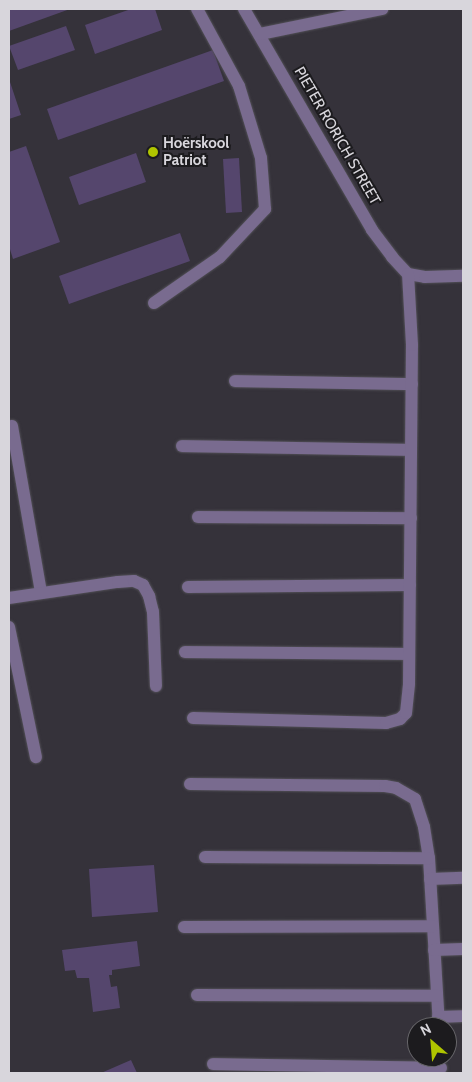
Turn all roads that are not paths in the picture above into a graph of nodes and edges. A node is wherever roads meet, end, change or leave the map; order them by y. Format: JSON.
{"nodes":[{"id":1,"x":197,"y":9,"type":"edge"},
{"id":2,"x":244,"y":9,"type":"edge"},
{"id":3,"x":382,"y":9,"type":"edge"},
{"id":4,"x":260,"y":34,"type":"junction"},
{"id":5,"x":408,"y":274,"type":"junction"},
{"id":6,"x":463,"y":276,"type":"edge"},
{"id":7,"x":154,"y":303,"type":"dead end"},
{"id":8,"x":235,"y":381,"type":"dead end"},
{"id":9,"x":412,"y":384,"type":"junction"},
{"id":10,"x":12,"y":426,"type":"dead end"},
{"id":11,"x":182,"y":446,"type":"dead end"},
{"id":12,"x":411,"y":450,"type":"junction"},
{"id":13,"x":198,"y":517,"type":"dead end"},
{"id":14,"x":410,"y":518,"type":"junction"},
{"id":15,"x":410,"y":585,"type":"junction"},
{"id":16,"x":188,"y":587,"type":"dead end"},
{"id":17,"x":41,"y":593,"type":"junction"},
{"id":18,"x":9,"y":598,"type":"edge"},
{"id":19,"x":9,"y":627,"type":"edge"},
{"id":20,"x":184,"y":652,"type":"dead end"},
{"id":21,"x":409,"y":654,"type":"junction"},
{"id":22,"x":156,"y":686,"type":"dead end"},
{"id":23,"x":193,"y":718,"type":"dead end"},
{"id":24,"x":36,"y":757,"type":"dead end"},
{"id":25,"x":190,"y":784,"type":"dead end"},
{"id":26,"x":204,"y":857,"type":"dead end"},
{"id":27,"x":429,"y":858,"type":"junction"},
{"id":28,"x":463,"y":878,"type":"edge"},
{"id":29,"x":430,"y":879,"type":"junction"},
{"id":30,"x":433,"y":926,"type":"junction"},
{"id":31,"x":184,"y":927,"type":"dead end"},
{"id":32,"x":463,"y":949,"type":"edge"},
{"id":33,"x":434,"y":950,"type":"junction"},
{"id":34,"x":197,"y":995,"type":"dead end"},
{"id":35,"x":437,"y":996,"type":"junction"},
{"id":36,"x":439,"y":1017,"type":"edge"},
{"id":37,"x":213,"y":1064,"type":"dead end"},
{"id":38,"x":411,"y":1067,"type":"edge"},
{"id":39,"x":320,"y":1070,"type":"edge"}],
"edges":[{"from":1,"to":7,"type":"street"},
{"from":2,"to":4,"type":"street","name":"PIETER RORICH STREET"},
{"from":3,"to":4,"type":"street"},
{"from":4,"to":5,"type":"street","name":"PIETER RORICH STREET"},
{"from":5,"to":6,"type":"street"},
{"from":5,"to":9,"type":"street"},
{"from":8,"to":9,"type":"street"},
{"from":9,"to":12,"type":"street"},
{"from":10,"to":17,"type":"street"},
{"from":11,"to":12,"type":"street"},
{"from":12,"to":14,"type":"street"},
{"from":13,"to":14,"type":"street"},
{"from":14,"to":15,"type":"street"},
{"from":15,"to":16,"type":"street"},
{"from":15,"to":21,"type":"street"},
{"from":17,"to":18,"type":"street"},
{"from":17,"to":22,"type":"street"},
{"from":19,"to":24,"type":"street"},
{"from":20,"to":21,"type":"street"},
{"from":21,"to":23,"type":"street"},
{"from":25,"to":27,"type":"street"},
{"from":26,"to":27,"type":"street"},
{"from":27,"to":29,"type":"street"},
{"from":28,"to":29,"type":"street"},
{"from":29,"to":30,"type":"street"},
{"from":30,"to":31,"type":"street"},
{"from":30,"to":33,"type":"street"},
{"from":32,"to":33,"type":"street"},
{"from":33,"to":35,"type":"street"},
{"from":34,"to":35,"type":"street"},
{"from":35,"to":36,"type":"street"},
{"from":37,"to":39,"type":"street"},
{"from":38,"to":39,"type":"street"}]}
